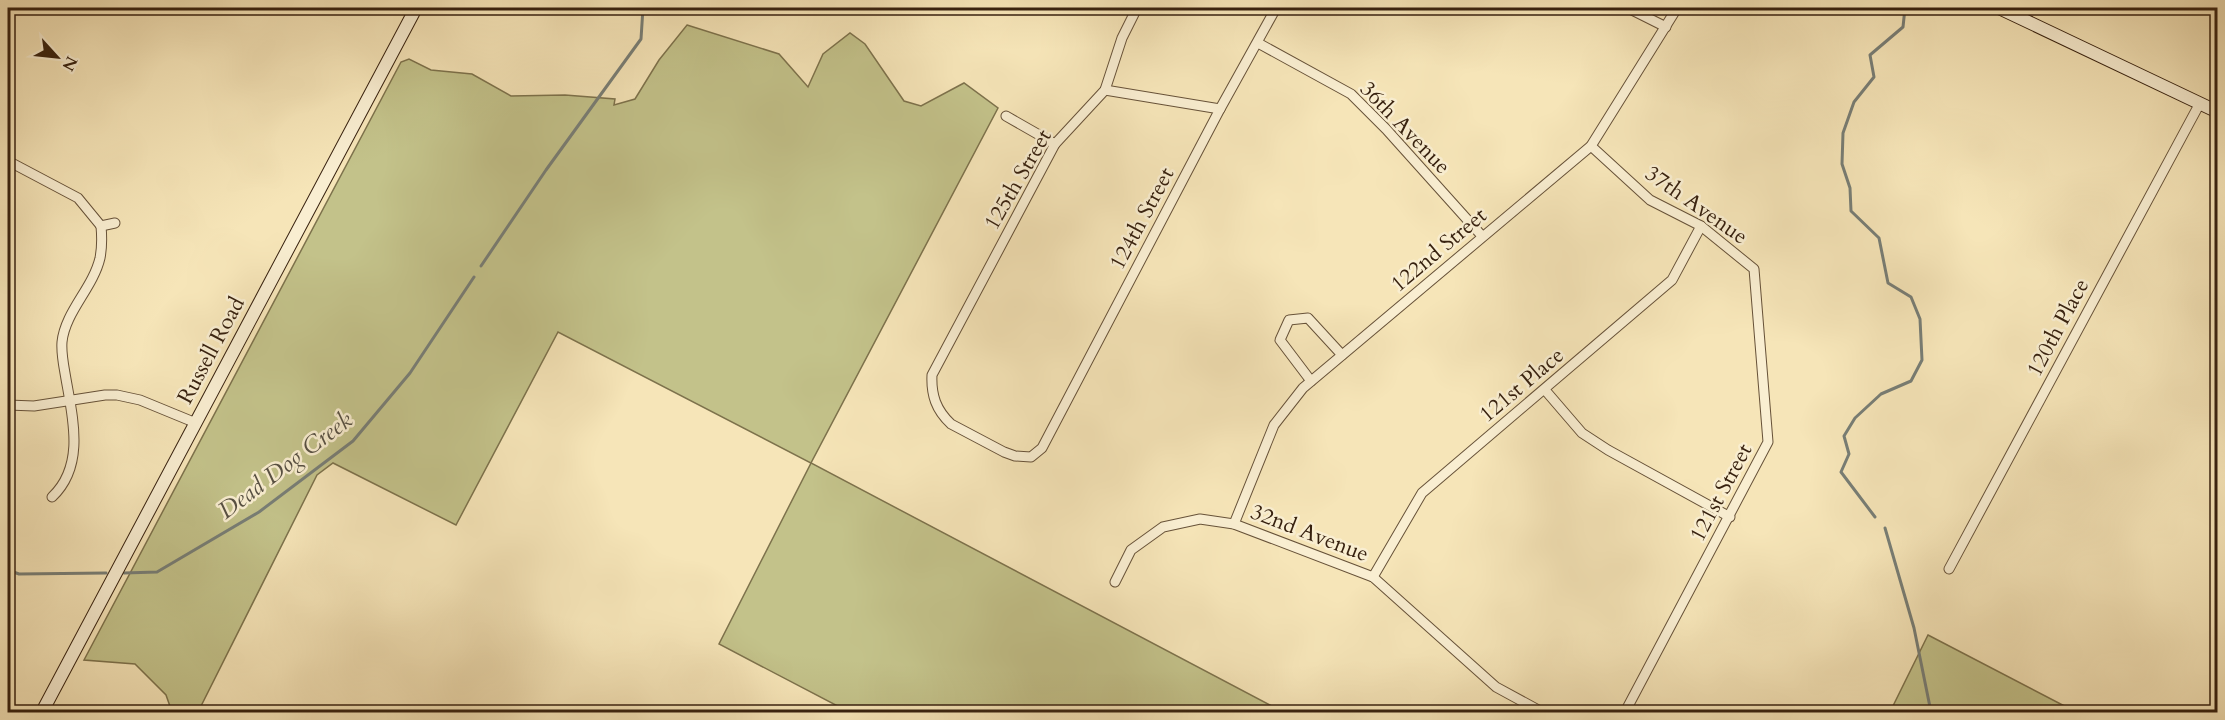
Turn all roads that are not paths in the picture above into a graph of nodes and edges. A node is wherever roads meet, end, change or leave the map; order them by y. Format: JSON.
{"nodes":[{"id":1,"x":416,"y":8,"type":"edge"},
{"id":2,"x":1137,"y":8,"type":"edge"},
{"id":3,"x":1276,"y":8,"type":"edge"},
{"id":4,"x":1628,"y":8,"type":"edge"},
{"id":5,"x":1677,"y":8,"type":"edge"},
{"id":6,"x":1999,"y":8,"type":"edge"},
{"id":7,"x":1666,"y":27,"type":"junction"},
{"id":8,"x":1258,"y":43,"type":"junction"},
{"id":9,"x":1105,"y":90,"type":"junction"},
{"id":10,"x":2200,"y":104,"type":"junction"},
{"id":11,"x":1220,"y":109,"type":"junction"},
{"id":12,"x":2217,"y":112,"type":"edge"},
{"id":13,"x":1006,"y":116,"type":"dead end"},
{"id":14,"x":1055,"y":144,"type":"junction"},
{"id":15,"x":1591,"y":146,"type":"junction"},
{"id":16,"x":8,"y":161,"type":"edge"},
{"id":17,"x":116,"y":223,"type":"dead end"},
{"id":18,"x":1701,"y":225,"type":"junction"},
{"id":19,"x":101,"y":226,"type":"junction"},
{"id":20,"x":1482,"y":236,"type":"junction"},
{"id":21,"x":1754,"y":269,"type":"joint"},
{"id":22,"x":1342,"y":355,"type":"junction"},
{"id":23,"x":932,"y":375,"type":"joint"},
{"id":24,"x":1311,"y":381,"type":"junction"},
{"id":25,"x":1545,"y":390,"type":"junction"},
{"id":26,"x":70,"y":401,"type":"junction"},
{"id":27,"x":8,"y":405,"type":"edge"},
{"id":28,"x":195,"y":423,"type":"junction"},
{"id":29,"x":52,"y":496,"type":"dead end"},
{"id":30,"x":1730,"y":517,"type":"junction"},
{"id":31,"x":1234,"y":524,"type":"junction"},
{"id":32,"x":1949,"y":569,"type":"dead end"},
{"id":33,"x":1373,"y":577,"type":"junction"},
{"id":34,"x":1115,"y":582,"type":"dead end"},
{"id":35,"x":42,"y":712,"type":"edge"},
{"id":36,"x":1542,"y":712,"type":"edge"},
{"id":37,"x":1625,"y":712,"type":"edge"}],
"edges":[{"from":1,"to":28,"type":"street","name":"Russell Road"},
{"from":2,"to":9,"type":"street","name":"125th Street"},
{"from":3,"to":8,"type":"street","name":"124th Street"},
{"from":4,"to":7,"type":"street"},
{"from":5,"to":7,"type":"street","name":"122nd Street"},
{"from":6,"to":10,"type":"street"},
{"from":7,"to":15,"type":"street","name":"122nd Street"},
{"from":8,"to":11,"type":"street","name":"124th Street"},
{"from":8,"to":20,"type":"street","name":"36th Avenue"},
{"from":9,"to":11,"type":"street"},
{"from":9,"to":14,"type":"street","name":"125th Street"},
{"from":10,"to":12,"type":"street"},
{"from":10,"to":32,"type":"street","name":"120th Place"},
{"from":11,"to":23,"type":"street","name":"124th Street"},
{"from":13,"to":14,"type":"street"},
{"from":14,"to":23,"type":"street","name":"125th Street"},
{"from":15,"to":18,"type":"street","name":"37th Avenue"},
{"from":15,"to":20,"type":"street","name":"122nd Street"},
{"from":16,"to":19,"type":"street"},
{"from":17,"to":19,"type":"street"},
{"from":18,"to":21,"type":"street","name":"37th Avenue"},
{"from":18,"to":25,"type":"street","name":"121st Place"},
{"from":19,"to":26,"type":"street"},
{"from":20,"to":22,"type":"street","name":"122nd Street"},
{"from":21,"to":30,"type":"street","name":"121st Street"},
{"from":22,"to":24,"type":"street","name":"122nd Street"},
{"from":22,"to":24,"type":"street"},
{"from":24,"to":31,"type":"street","name":"122nd Street"},
{"from":25,"to":30,"type":"street"},
{"from":25,"to":33,"type":"street","name":"121st Place"},
{"from":26,"to":27,"type":"street"},
{"from":26,"to":28,"type":"street"},
{"from":26,"to":29,"type":"street"},
{"from":28,"to":35,"type":"street","name":"Russell Road"},
{"from":30,"to":37,"type":"street","name":"121st Street"},
{"from":31,"to":33,"type":"street","name":"32nd Avenue"},
{"from":31,"to":34,"type":"street","name":"32nd Avenue"},
{"from":33,"to":36,"type":"street","name":"32nd Avenue"}]}
